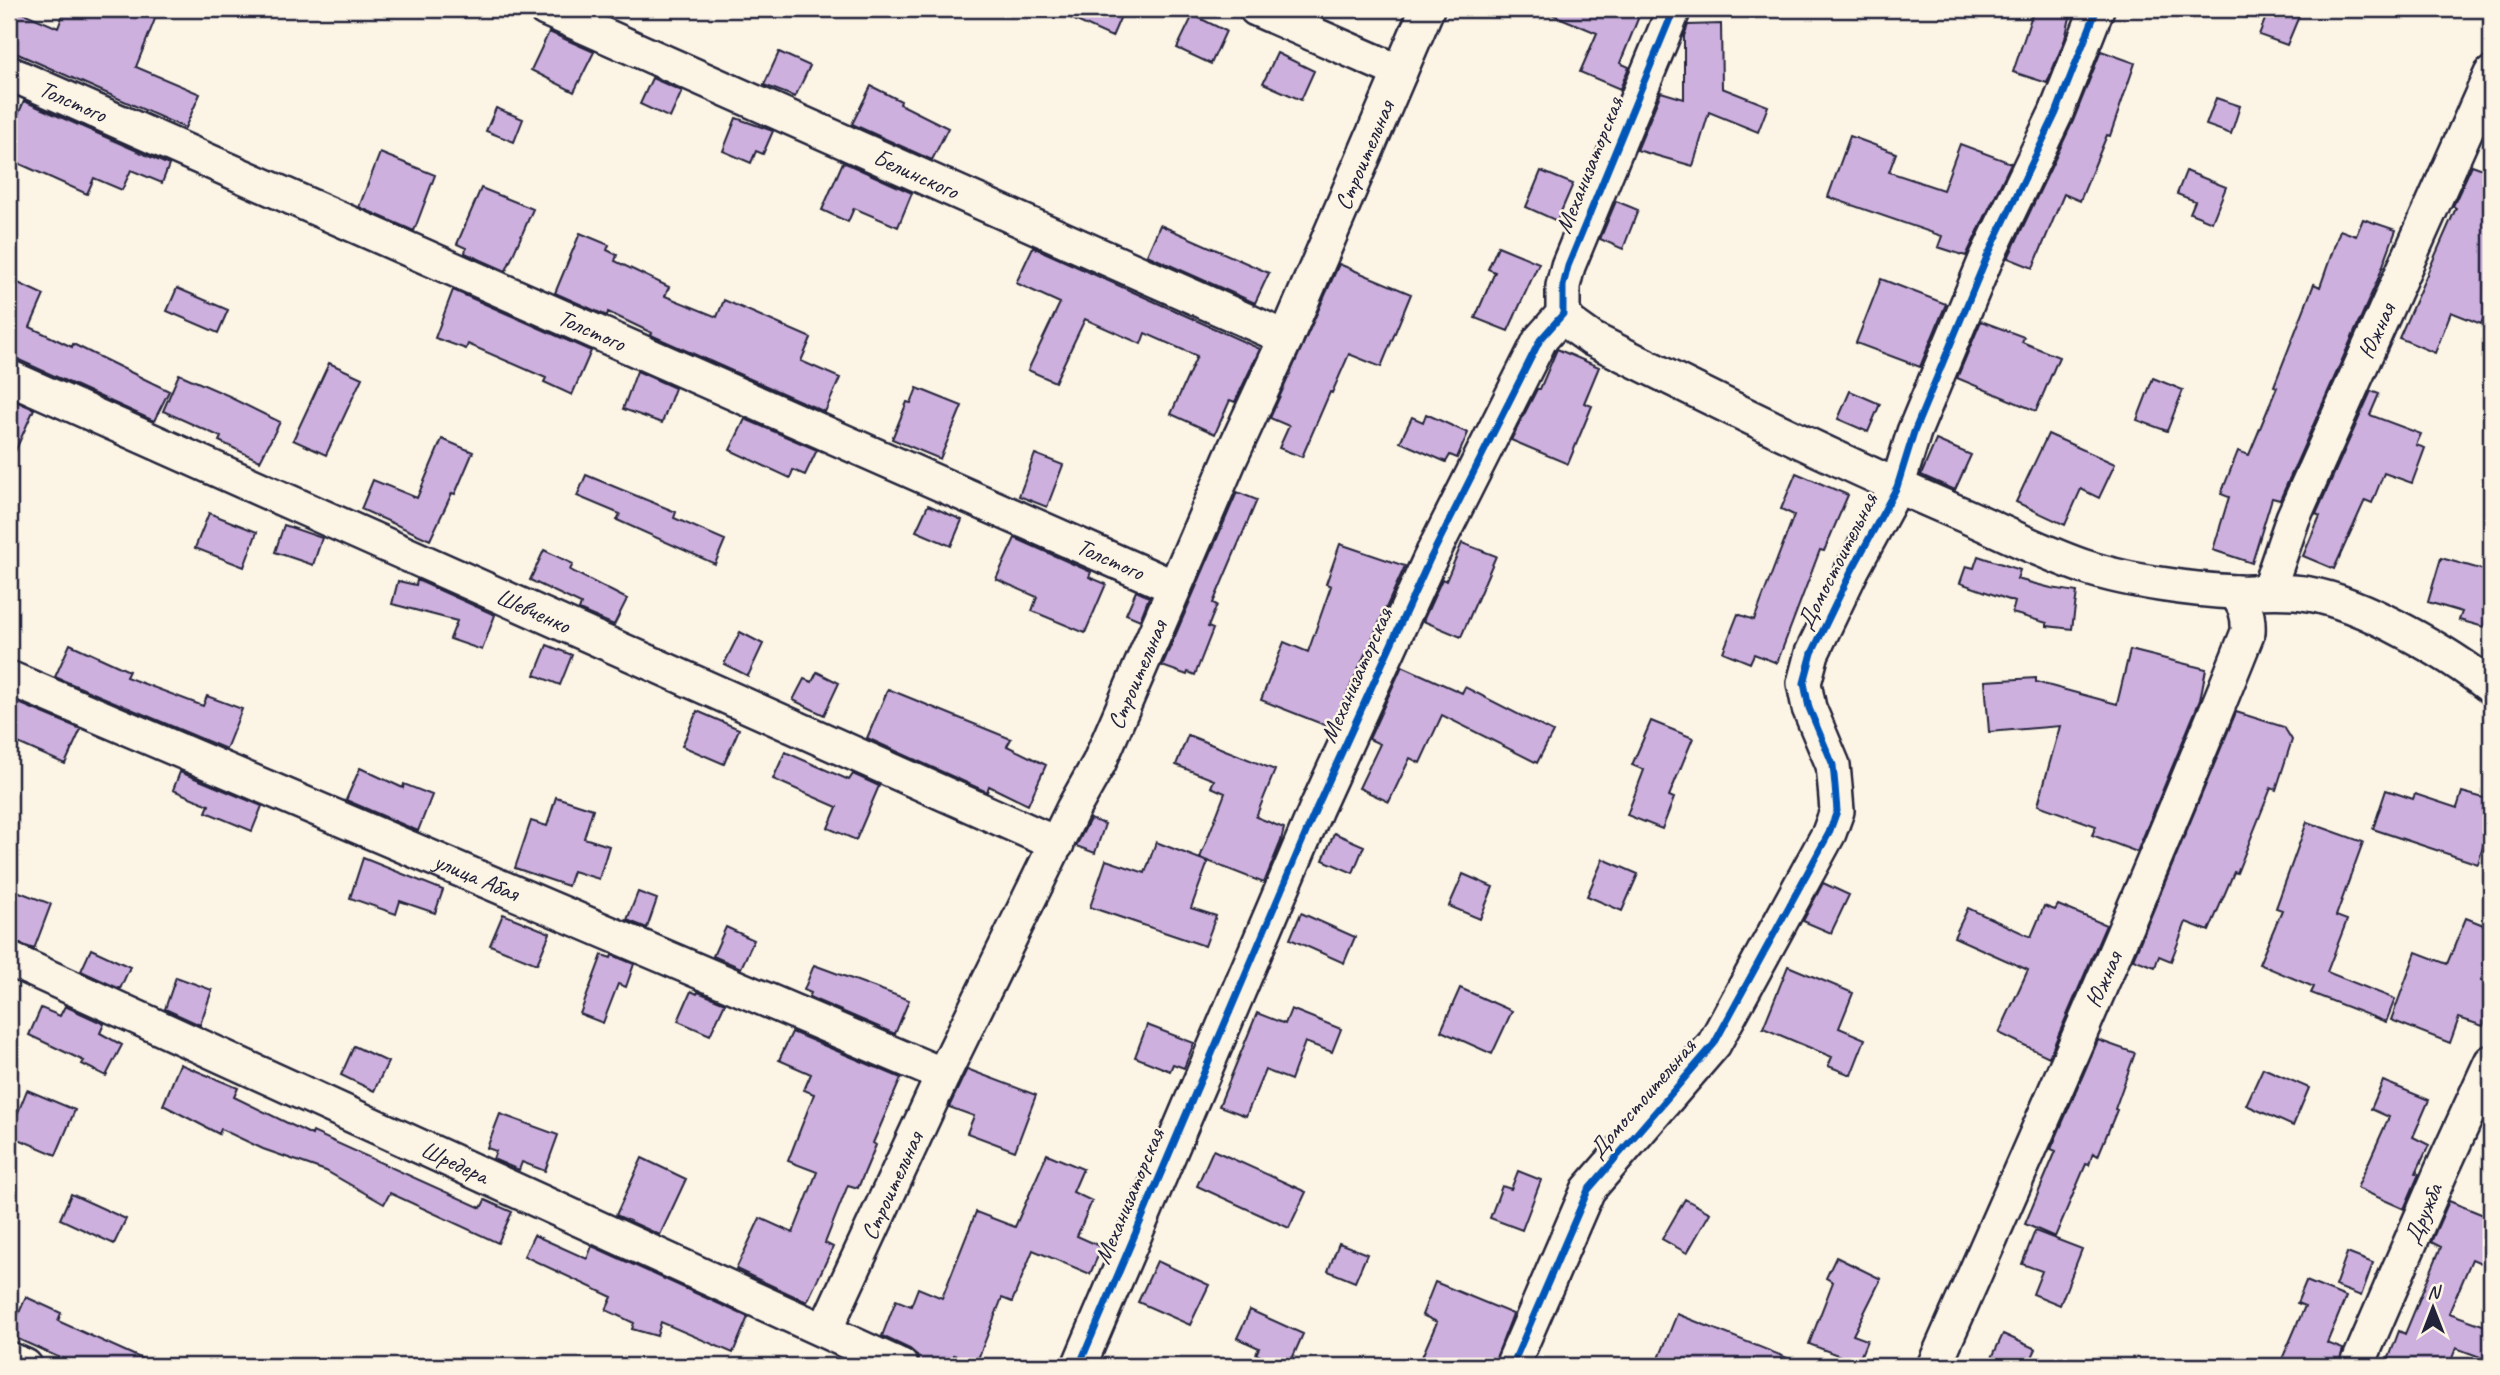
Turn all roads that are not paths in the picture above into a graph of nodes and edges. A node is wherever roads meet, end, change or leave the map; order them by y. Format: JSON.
{"nodes":[{"id":1,"x":545,"y":9,"type":"edge"},
{"id":2,"x":1256,"y":9,"type":"edge"},
{"id":3,"x":1427,"y":9,"type":"edge"},
{"id":4,"x":1674,"y":9,"type":"edge"},
{"id":5,"x":2097,"y":9,"type":"edge"},
{"id":6,"x":1399,"y":72,"type":"junction"},
{"id":7,"x":9,"y":73,"type":"edge"},
{"id":8,"x":2491,"y":74,"type":"edge"},
{"id":9,"x":1563,"y":314,"type":"junction"},
{"id":10,"x":1286,"y":338,"type":"junction"},
{"id":11,"x":9,"y":377,"type":"edge"},
{"id":12,"x":1897,"y":487,"type":"junction"},
{"id":13,"x":1174,"y":587,"type":"junction"},
{"id":14,"x":2235,"y":592,"type":"junction"},
{"id":15,"x":2268,"y":592,"type":"junction"},
{"id":16,"x":9,"y":678,"type":"edge"},
{"id":17,"x":2491,"y":688,"type":"edge"},
{"id":18,"x":1057,"y":844,"type":"junction"},
{"id":19,"x":9,"y":959,"type":"edge"},
{"id":20,"x":2491,"y":1062,"type":"edge"},
{"id":21,"x":943,"y":1075,"type":"junction"},
{"id":22,"x":836,"y":1346,"type":"edge"},
{"id":23,"x":9,"y":1359,"type":"edge"},
{"id":24,"x":25,"y":1366,"type":"edge"},
{"id":25,"x":901,"y":1366,"type":"edge"},
{"id":26,"x":1079,"y":1366,"type":"edge"},
{"id":27,"x":1512,"y":1366,"type":"edge"},
{"id":28,"x":1934,"y":1366,"type":"edge"},
{"id":29,"x":2357,"y":1366,"type":"edge"}],
"edges":[{"from":1,"to":10,"type":"street","name":"Белинского"},
{"from":2,"to":6,"type":"street"},
{"from":3,"to":6,"type":"street","name":"Строительная"},
{"from":4,"to":9,"type":"street","name":"Механизаторская"},
{"from":5,"to":12,"type":"street","name":"Домостоительная"},
{"from":6,"to":10,"type":"street","name":"Строительная"},
{"from":7,"to":13,"type":"street","name":"Толстого"},
{"from":8,"to":15,"type":"street","name":"Южная"},
{"from":9,"to":12,"type":"street"},
{"from":9,"to":26,"type":"street","name":"Механизаторская"},
{"from":10,"to":13,"type":"street","name":"Строительная"},
{"from":11,"to":18,"type":"street","name":"Шевченко"},
{"from":12,"to":14,"type":"street"},
{"from":12,"to":27,"type":"street","name":"Домостоительная"},
{"from":13,"to":18,"type":"street","name":"Строительная"},
{"from":14,"to":15,"type":"street"},
{"from":14,"to":28,"type":"street","name":"Южная"},
{"from":15,"to":17,"type":"street"},
{"from":16,"to":21,"type":"street","name":"улица Абая"},
{"from":18,"to":21,"type":"street","name":"Строительная"},
{"from":19,"to":22,"type":"street","name":"Шредера"},
{"from":20,"to":29,"type":"street","name":"Дружба"},
{"from":21,"to":22,"type":"street","name":"Строительная"},
{"from":22,"to":25,"type":"street","name":"Шредера"},
{"from":23,"to":24,"type":"street"}]}
